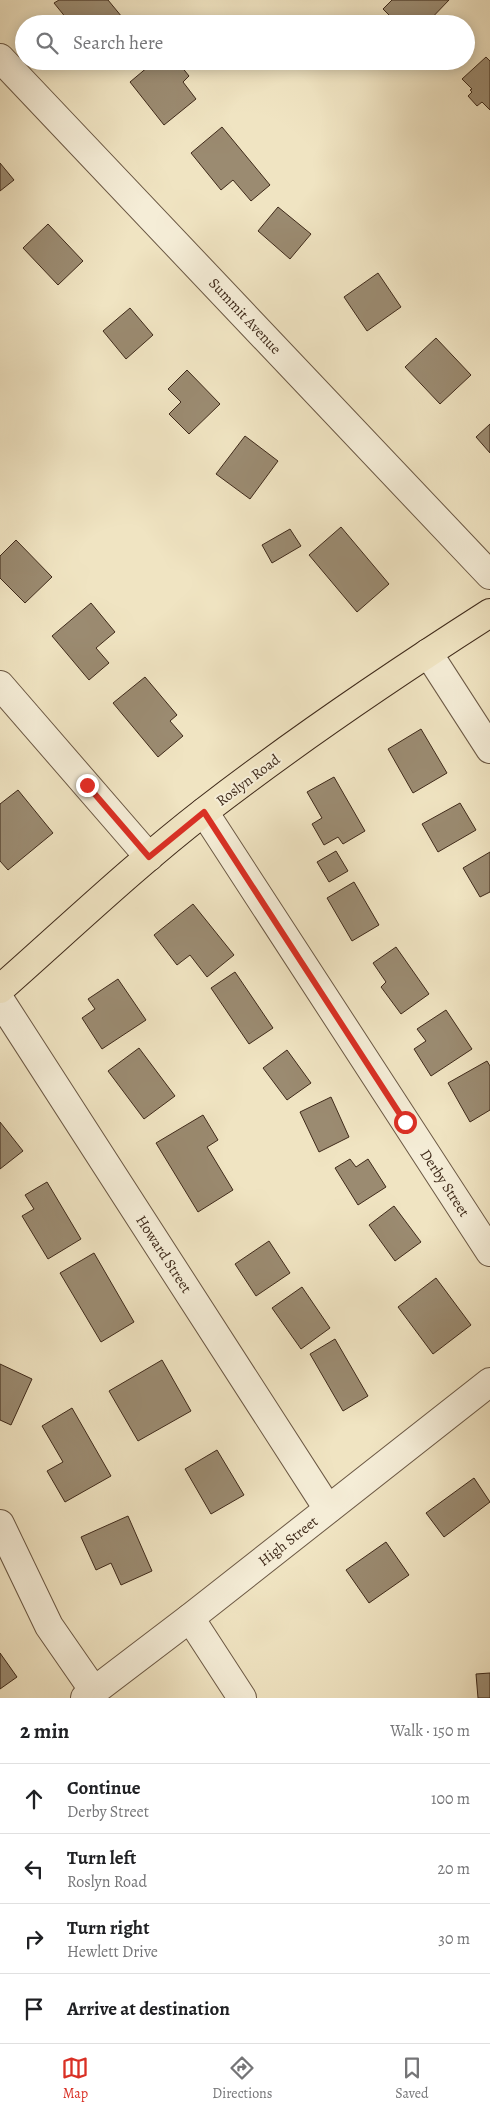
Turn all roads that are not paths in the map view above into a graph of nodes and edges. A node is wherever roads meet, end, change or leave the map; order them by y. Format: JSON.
{"nodes":[{"id":1,"x":0,"y":58,"type":"edge"},
{"id":2,"x":490,"y":575,"type":"edge"},
{"id":3,"x":490,"y":612,"type":"edge"},
{"id":4,"x":428,"y":653,"type":"junction"},
{"id":5,"x":0,"y":685,"type":"edge"},
{"id":6,"x":490,"y":749,"type":"edge"},
{"id":7,"x":204,"y":812,"type":"junction"},
{"id":8,"x":149,"y":857,"type":"junction"},
{"id":9,"x":0,"y":989,"type":"edge"},
{"id":10,"x":0,"y":1000,"type":"edge"},
{"id":11,"x":490,"y":1252,"type":"edge"},
{"id":12,"x":490,"y":1382,"type":"edge"},
{"id":13,"x":328,"y":1509,"type":"junction"},
{"id":14,"x":0,"y":1524,"type":"edge"},
{"id":15,"x":190,"y":1618,"type":"junction"},
{"id":16,"x":90,"y":1695,"type":"edge"},
{"id":17,"x":242,"y":1698,"type":"edge"}],
"edges":[{"from":1,"to":2,"type":"street","name":"Summit Avenue"},
{"from":3,"to":4,"type":"main road","name":"Roslyn Road"},
{"from":4,"to":6,"type":"street"},
{"from":4,"to":7,"type":"main road","name":"Roslyn Road"},
{"from":5,"to":8,"type":"street"},
{"from":7,"to":8,"type":"main road","name":"Roslyn Road"},
{"from":7,"to":11,"type":"street","name":"Derby Street"},
{"from":8,"to":9,"type":"main road","name":"Roslyn Road"},
{"from":10,"to":13,"type":"street","name":"Howard Street"},
{"from":12,"to":13,"type":"street","name":"High Street"},
{"from":13,"to":15,"type":"street","name":"High Street"},
{"from":14,"to":16,"type":"street"},
{"from":15,"to":16,"type":"street","name":"High Street"},
{"from":15,"to":17,"type":"street"}]}
